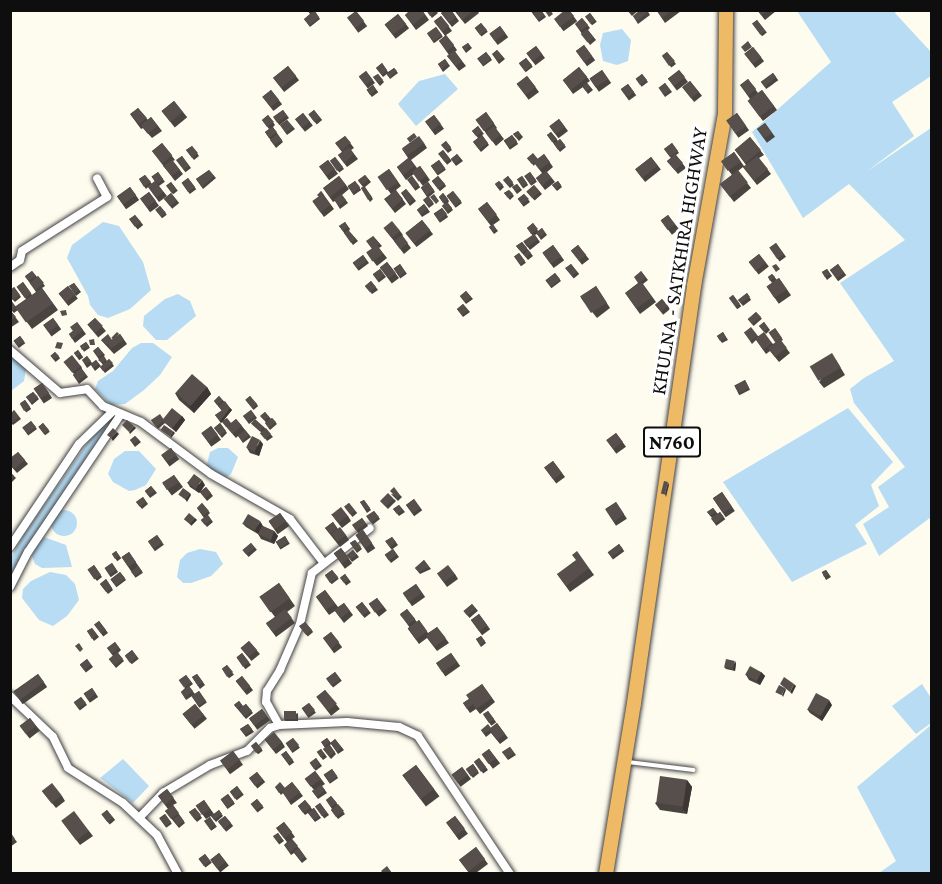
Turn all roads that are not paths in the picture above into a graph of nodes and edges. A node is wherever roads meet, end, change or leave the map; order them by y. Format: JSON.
{"nodes":[{"id":1,"x":726,"y":10,"type":"edge"},
{"id":2,"x":97,"y":178,"type":"dead end"},
{"id":3,"x":10,"y":267,"type":"edge"},
{"id":4,"x":10,"y":350,"type":"edge"},
{"id":5,"x":117,"y":413,"type":"junction"},
{"id":6,"x":370,"y":528,"type":"edge"},
{"id":7,"x":10,"y":547,"type":"edge"},
{"id":8,"x":323,"y":562,"type":"junction"},
{"id":9,"x":10,"y":587,"type":"edge"},
{"id":10,"x":10,"y":696,"type":"edge"},
{"id":11,"x":279,"y":725,"type":"junction"},
{"id":12,"x":625,"y":761,"type":"junction"},
{"id":13,"x":694,"y":770,"type":"dead end"},
{"id":14,"x":139,"y":818,"type":"junction"},
{"id":15,"x":178,"y":873,"type":"edge"},
{"id":16,"x":510,"y":873,"type":"edge"},
{"id":17,"x":606,"y":873,"type":"edge"}],
"edges":[{"from":1,"to":12,"type":"highway","name":"KHULNA - SATKHIRA HIGHWAY","number":"N760"},
{"from":2,"to":3,"type":"street"},
{"from":4,"to":5,"type":"street"},
{"from":5,"to":7,"type":"street"},
{"from":5,"to":8,"type":"street"},
{"from":5,"to":9,"type":"street"},
{"from":6,"to":8,"type":"street"},
{"from":8,"to":11,"type":"street"},
{"from":10,"to":14,"type":"street"},
{"from":11,"to":14,"type":"street"},
{"from":11,"to":16,"type":"street"},
{"from":12,"to":13,"type":"lane"},
{"from":12,"to":17,"type":"highway","name":"KHULNA - SATKHIRA HIGHWAY","number":"N760"},
{"from":14,"to":15,"type":"street"}]}
